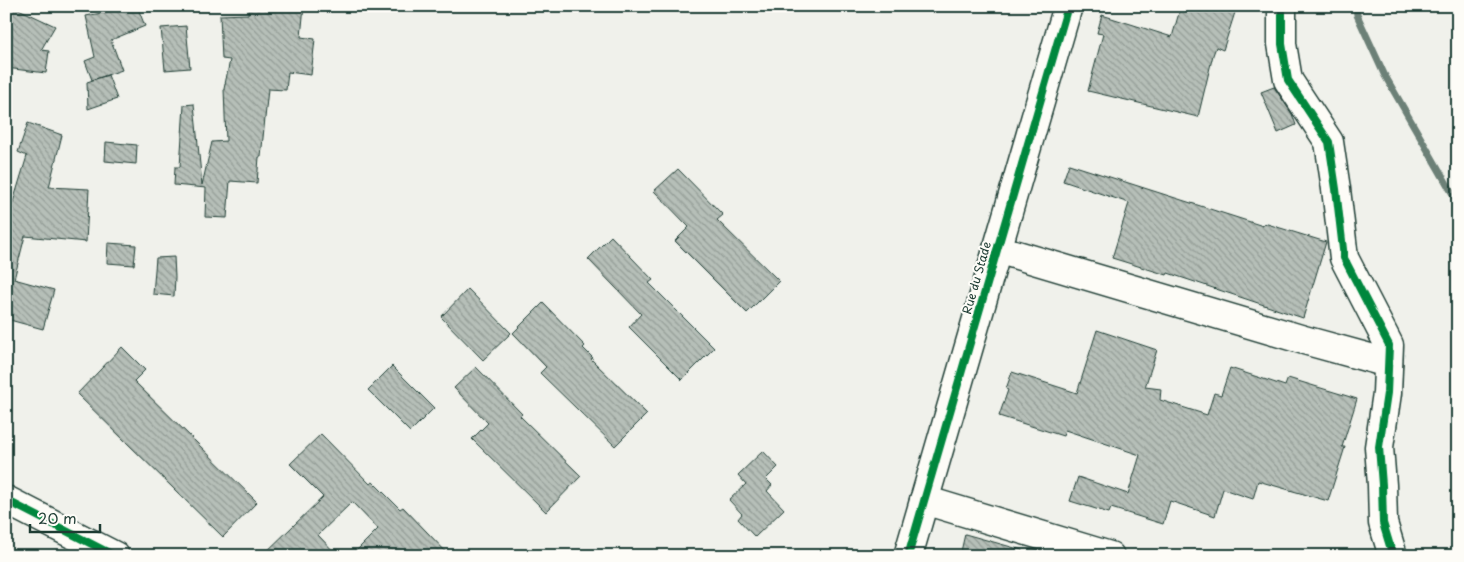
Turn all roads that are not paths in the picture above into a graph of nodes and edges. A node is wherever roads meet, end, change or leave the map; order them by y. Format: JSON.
{"nodes":[{"id":1,"x":1068,"y":6,"type":"edge"},
{"id":2,"x":1282,"y":6,"type":"edge"},
{"id":3,"x":997,"y":249,"type":"junction"},
{"id":4,"x":1388,"y":363,"type":"junction"},
{"id":5,"x":6,"y":500,"type":"edge"},
{"id":6,"x":924,"y":500,"type":"junction"},
{"id":7,"x":115,"y":556,"type":"edge"},
{"id":8,"x":908,"y":556,"type":"edge"},
{"id":9,"x":1110,"y":556,"type":"edge"},
{"id":10,"x":1392,"y":556,"type":"edge"}],
"edges":[{"from":1,"to":3,"type":"street","name":"Rue du Stade"},
{"from":2,"to":4,"type":"street"},
{"from":3,"to":4,"type":"street"},
{"from":3,"to":6,"type":"street","name":"Rue du Stade"},
{"from":4,"to":10,"type":"street"},
{"from":5,"to":7,"type":"street"},
{"from":6,"to":8,"type":"street","name":"Rue du Stade"},
{"from":6,"to":9,"type":"street"}]}
